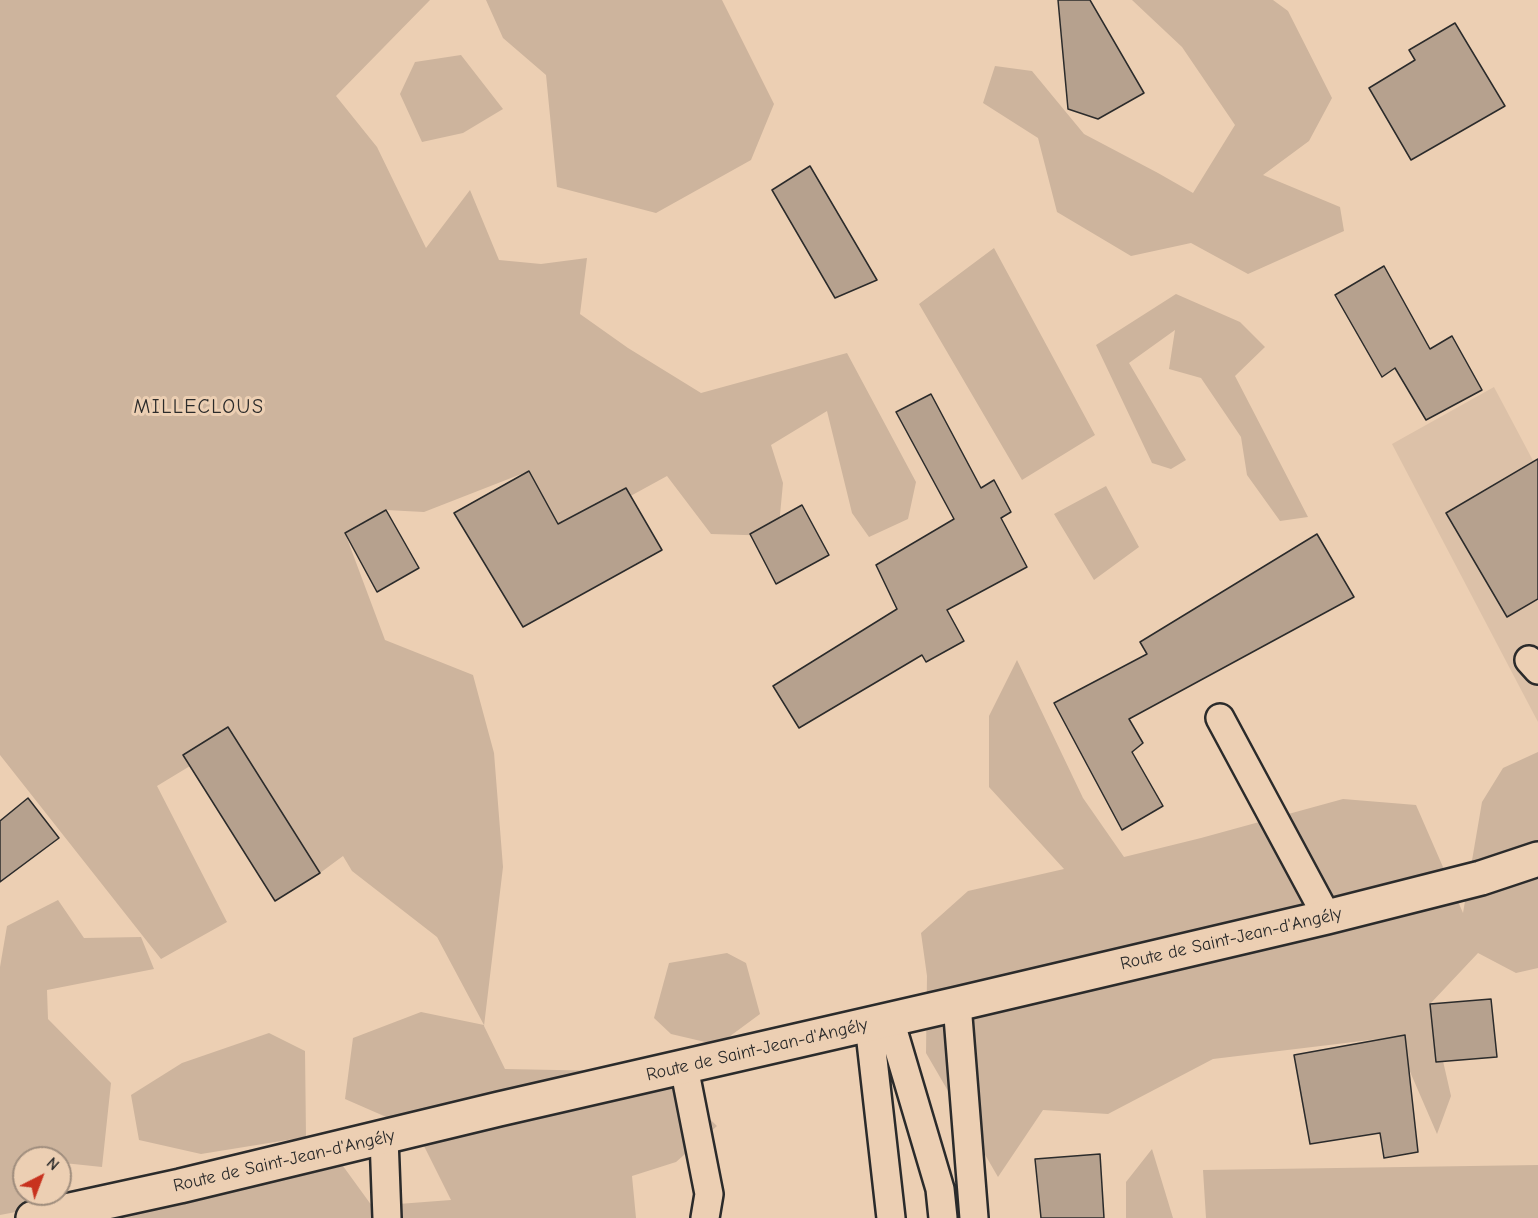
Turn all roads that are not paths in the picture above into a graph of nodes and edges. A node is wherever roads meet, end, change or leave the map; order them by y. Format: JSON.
{"nodes":[{"id":1,"x":1220,"y":718,"type":"dead end"},
{"id":2,"x":1538,"y":859,"type":"edge"},
{"id":3,"x":1538,"y":870,"type":"edge"},
{"id":4,"x":1481,"y":878,"type":"junction"},
{"id":5,"x":1327,"y":917,"type":"junction"},
{"id":6,"x":957,"y":1004,"type":"junction"},
{"id":7,"x":879,"y":1022,"type":"junction"},
{"id":8,"x":684,"y":1067,"type":"junction"},
{"id":9,"x":384,"y":1138,"type":"junction"},
{"id":10,"x":131,"y":1207,"type":"edge"},
{"id":11,"x":33,"y":1218,"type":"edge"},
{"id":12,"x":387,"y":1218,"type":"edge"},
{"id":13,"x":705,"y":1218,"type":"edge"},
{"id":14,"x":891,"y":1218,"type":"edge"},
{"id":15,"x":943,"y":1218,"type":"edge"},
{"id":16,"x":974,"y":1218,"type":"edge"}],
"edges":[{"from":1,"to":5,"type":"lane"},
{"from":2,"to":4,"type":"main road","name":"Route de Saint-Jean-d'Angély"},
{"from":3,"to":4,"type":"main road","name":"Route de Saint-Jean-d'Angély"},
{"from":4,"to":5,"type":"main road","name":"Route de Saint-Jean-d'Angély"},
{"from":5,"to":6,"type":"main road","name":"Route de Saint-Jean-d'Angély"},
{"from":6,"to":7,"type":"main road","name":"Route de Saint-Jean-d'Angély"},
{"from":6,"to":16,"type":"lane"},
{"from":7,"to":8,"type":"main road","name":"Route de Saint-Jean-d'Angély"},
{"from":7,"to":14,"type":"lane"},
{"from":7,"to":15,"type":"lane"},
{"from":8,"to":9,"type":"main road","name":"Route de Saint-Jean-d'Angély"},
{"from":8,"to":13,"type":"lane"},
{"from":9,"to":10,"type":"main road","name":"Route de Saint-Jean-d'Angély"},
{"from":9,"to":12,"type":"lane"},
{"from":10,"to":11,"type":"main road","name":"Route de Saint-Jean-d'Angély"}]}
